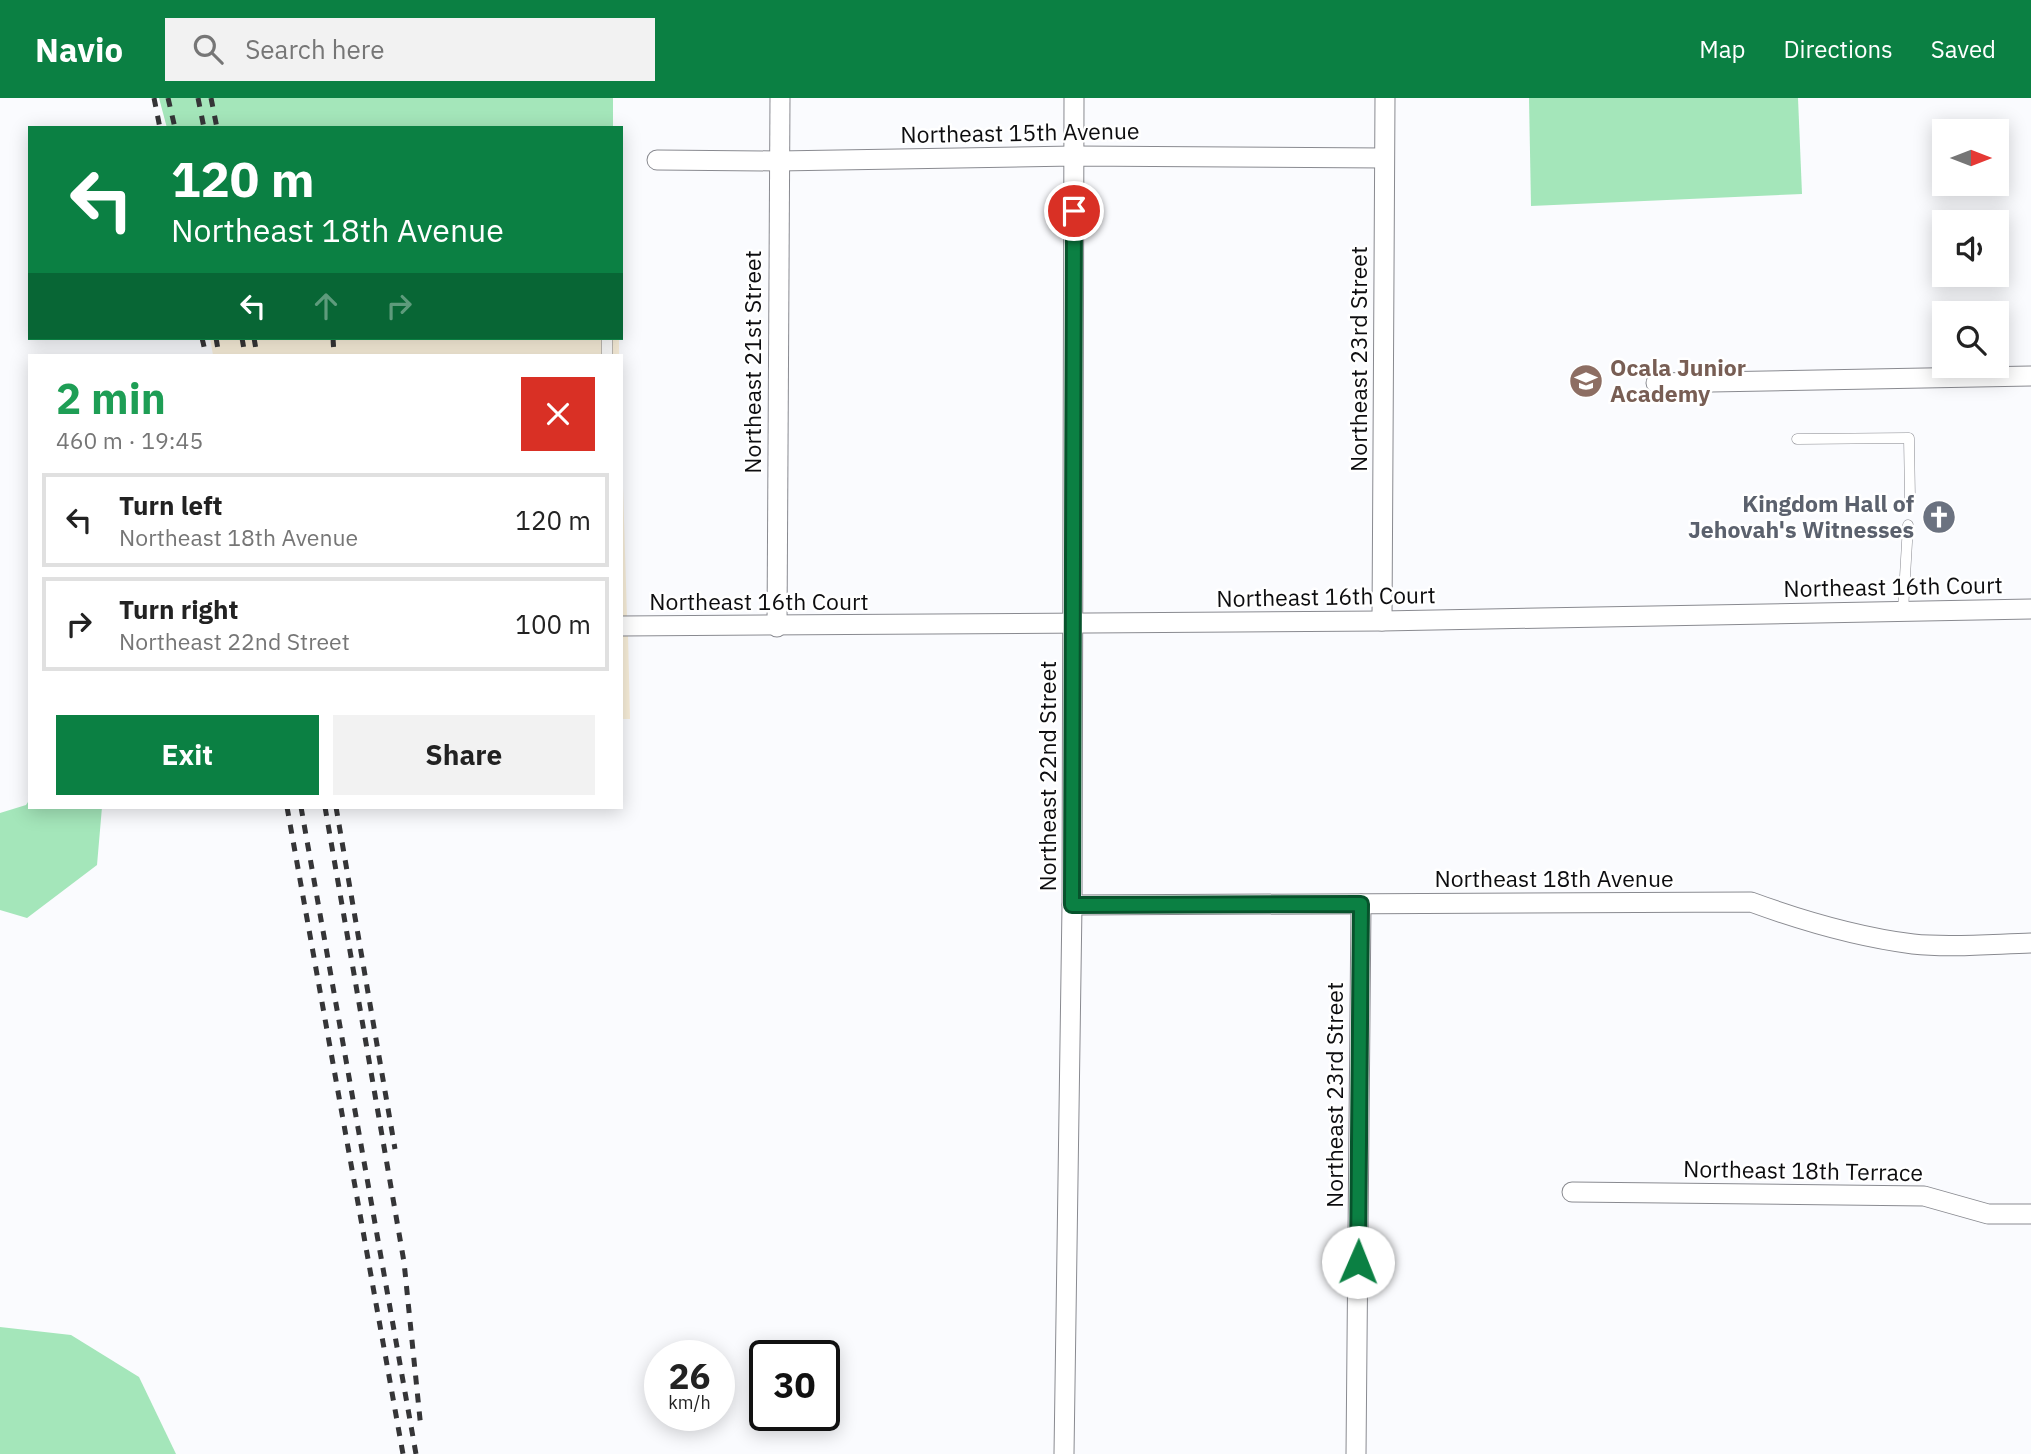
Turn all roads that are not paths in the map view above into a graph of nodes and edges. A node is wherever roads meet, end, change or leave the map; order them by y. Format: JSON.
{"nodes":[{"id":1,"x":780,"y":98,"type":"edge"},
{"id":2,"x":1074,"y":98,"type":"edge"},
{"id":3,"x":1385,"y":98,"type":"edge"},
{"id":4,"x":1074,"y":156,"type":"junction"},
{"id":5,"x":1384,"y":158,"type":"junction"},
{"id":6,"x":657,"y":160,"type":"dead end"},
{"id":7,"x":778,"y":162,"type":"junction"},
{"id":8,"x":2031,"y":376,"type":"edge"},
{"id":9,"x":1656,"y":383,"type":"dead end"},
{"id":10,"x":1797,"y":439,"type":"dead end"},
{"id":11,"x":1910,"y":499,"type":"dead end"},
{"id":12,"x":1908,"y":525,"type":"dead end"},
{"id":13,"x":2031,"y":609,"type":"edge"},
{"id":14,"x":1903,"y":611,"type":"junction"},
{"id":15,"x":1382,"y":621,"type":"junction"},
{"id":16,"x":1072,"y":623,"type":"junction"},
{"id":17,"x":623,"y":626,"type":"edge"},
{"id":18,"x":777,"y":627,"type":"junction"},
{"id":19,"x":1361,"y":904,"type":"junction"},
{"id":20,"x":1072,"y":905,"type":"junction"},
{"id":21,"x":2031,"y":943,"type":"edge"},
{"id":22,"x":1572,"y":1192,"type":"dead end"},
{"id":23,"x":2031,"y":1214,"type":"edge"},
{"id":24,"x":1064,"y":1454,"type":"edge"},
{"id":25,"x":1356,"y":1454,"type":"edge"}],
"edges":[{"from":1,"to":7,"type":"street","name":"Northeast 21st Street"},
{"from":2,"to":4,"type":"street","name":"Northeast 22nd Street"},
{"from":3,"to":5,"type":"street","name":"Northeast 23rd Street"},
{"from":4,"to":5,"type":"street","name":"Northeast 15th Avenue"},
{"from":4,"to":7,"type":"street","name":"Northeast 15th Avenue"},
{"from":4,"to":16,"type":"street","name":"Northeast 22nd Street"},
{"from":5,"to":15,"type":"street","name":"Northeast 23rd Street"},
{"from":6,"to":7,"type":"street","name":"Northeast 15th Avenue"},
{"from":7,"to":18,"type":"street","name":"Northeast 21st Street"},
{"from":8,"to":9,"type":"street"},
{"from":10,"to":11,"type":"lane"},
{"from":12,"to":14,"type":"lane"},
{"from":13,"to":14,"type":"street","name":"Northeast 16th Court"},
{"from":14,"to":15,"type":"street","name":"Northeast 16th Court"},
{"from":15,"to":16,"type":"street","name":"Northeast 16th Court"},
{"from":16,"to":18,"type":"street","name":"Northeast 16th Court"},
{"from":16,"to":20,"type":"street","name":"Northeast 22nd Street"},
{"from":17,"to":18,"type":"street","name":"Northeast 16th Court"},
{"from":19,"to":20,"type":"street","name":"Northeast 18th Avenue"},
{"from":19,"to":21,"type":"street","name":"Northeast 18th Avenue"},
{"from":19,"to":25,"type":"street","name":"Northeast 23rd Street"},
{"from":20,"to":24,"type":"street","name":"Northeast 22nd Street"},
{"from":22,"to":23,"type":"street","name":"Northeast 18th Terrace"}]}
